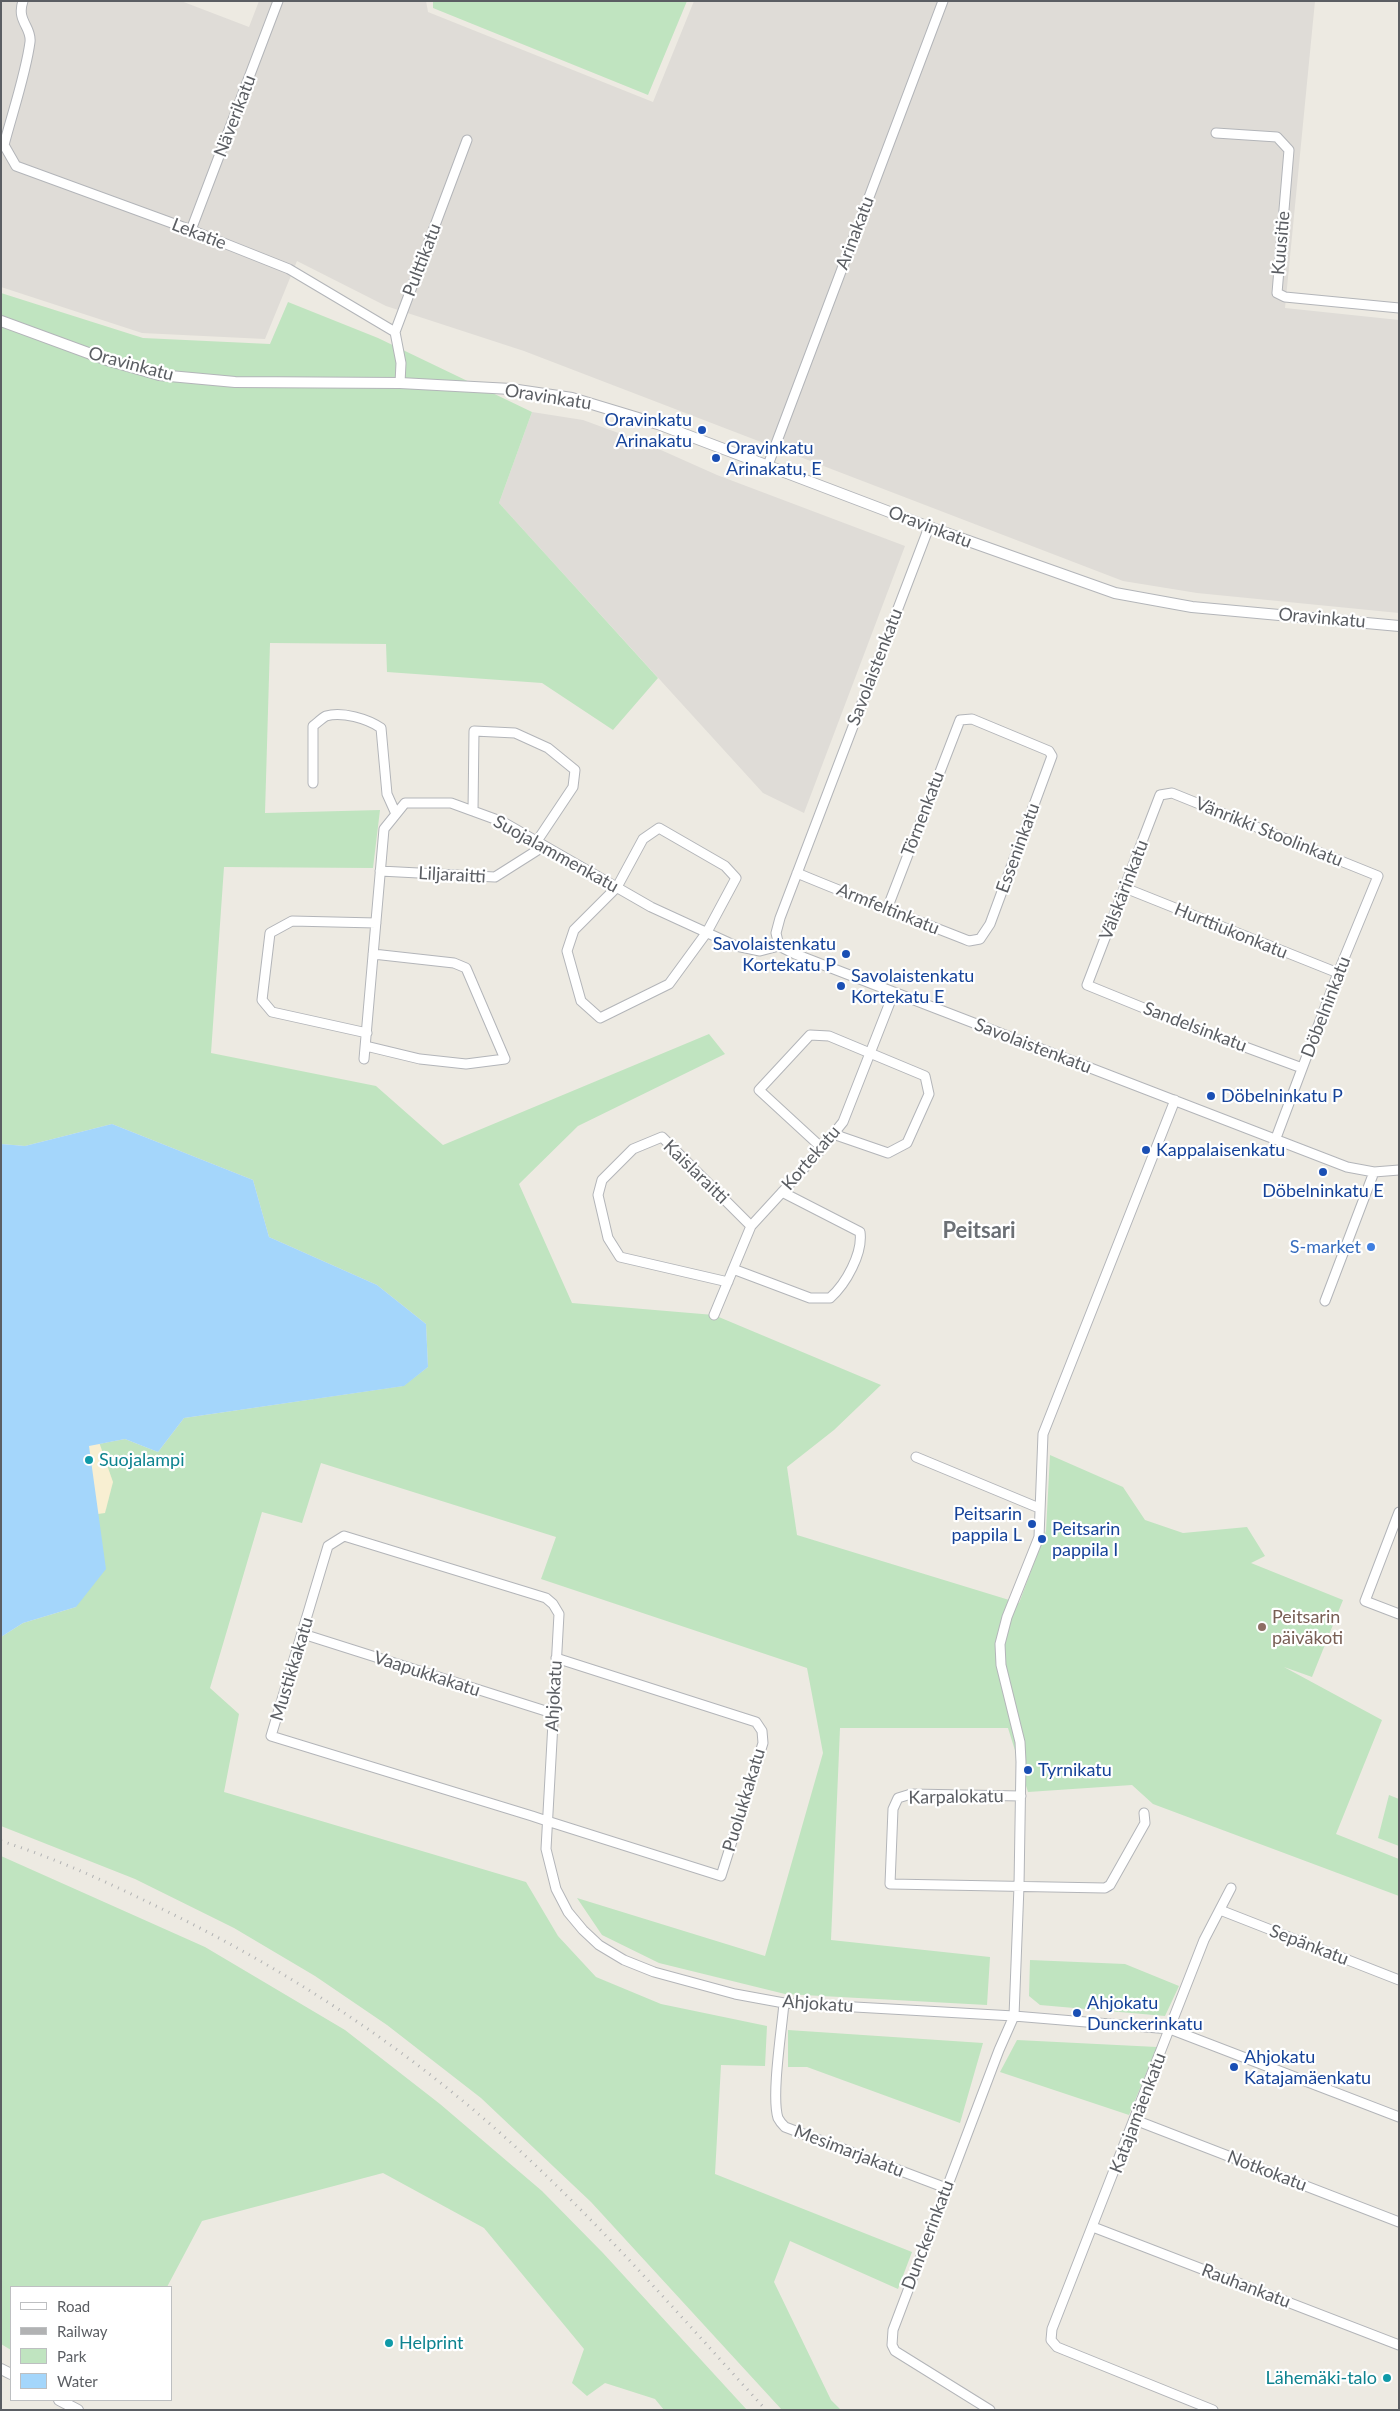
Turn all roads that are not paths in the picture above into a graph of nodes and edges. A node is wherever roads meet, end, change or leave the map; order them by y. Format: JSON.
{"nodes":[{"id":1,"x":23,"y":1,"type":"edge"},
{"id":2,"x":278,"y":1,"type":"edge"},
{"id":3,"x":943,"y":1,"type":"edge"},
{"id":4,"x":1216,"y":133,"type":"dead end"},
{"id":5,"x":467,"y":140,"type":"dead end"},
{"id":6,"x":191,"y":230,"type":"junction"},
{"id":7,"x":1399,"y":308,"type":"edge"},
{"id":8,"x":1,"y":321,"type":"edge"},
{"id":9,"x":395,"y":332,"type":"junction"},
{"id":10,"x":400,"y":383,"type":"junction"},
{"id":11,"x":768,"y":465,"type":"junction"},
{"id":12,"x":929,"y":527,"type":"junction"},
{"id":13,"x":1399,"y":626,"type":"edge"},
{"id":14,"x":960,"y":720,"type":"joint"},
{"id":15,"x":313,"y":783,"type":"dead end"},
{"id":16,"x":1160,"y":795,"type":"joint"},
{"id":17,"x":473,"y":811,"type":"junction"},
{"id":18,"x":396,"y":814,"type":"junction"},
{"id":19,"x":541,"y":844,"type":"junction"},
{"id":20,"x":380,"y":871,"type":"junction"},
{"id":21,"x":797,"y":873,"type":"junction"},
{"id":22,"x":1378,"y":876,"type":"joint"},
{"id":23,"x":616,"y":887,"type":"junction"},
{"id":24,"x":1125,"y":888,"type":"junction"},
{"id":25,"x":887,"y":909,"type":"junction"},
{"id":26,"x":376,"y":923,"type":"junction"},
{"id":27,"x":707,"y":932,"type":"junction"},
{"id":28,"x":980,"y":939,"type":"joint"},
{"id":29,"x":779,"y":946,"type":"junction"},
{"id":30,"x":373,"y":954,"type":"junction"},
{"id":31,"x":1338,"y":973,"type":"junction"},
{"id":32,"x":1087,"y":985,"type":"joint"},
{"id":33,"x":894,"y":992,"type":"junction"},
{"id":34,"x":366,"y":1033,"type":"junction"},
{"id":35,"x":366,"y":1046,"type":"junction"},
{"id":36,"x":870,"y":1052,"type":"junction"},
{"id":37,"x":364,"y":1059,"type":"dead end"},
{"id":38,"x":1302,"y":1068,"type":"junction"},
{"id":39,"x":1175,"y":1100,"type":"junction"},
{"id":40,"x":833,"y":1134,"type":"junction"},
{"id":41,"x":1276,"y":1138,"type":"junction"},
{"id":42,"x":822,"y":1148,"type":"junction"},
{"id":43,"x":1399,"y":1170,"type":"edge"},
{"id":44,"x":1374,"y":1172,"type":"junction"},
{"id":45,"x":782,"y":1192,"type":"junction"},
{"id":46,"x":751,"y":1226,"type":"junction"},
{"id":47,"x":733,"y":1269,"type":"junction"},
{"id":48,"x":728,"y":1282,"type":"junction"},
{"id":49,"x":1325,"y":1302,"type":"dead end"},
{"id":50,"x":714,"y":1315,"type":"dead end"},
{"id":51,"x":916,"y":1457,"type":"dead end"},
{"id":52,"x":1039,"y":1508,"type":"junction"},
{"id":53,"x":1399,"y":1512,"type":"edge"},
{"id":54,"x":546,"y":1598,"type":"joint"},
{"id":55,"x":1399,"y":1614,"type":"edge"},
{"id":56,"x":303,"y":1634,"type":"junction"},
{"id":57,"x":556,"y":1658,"type":"junction"},
{"id":58,"x":552,"y":1713,"type":"junction"},
{"id":59,"x":1021,"y":1796,"type":"junction"},
{"id":60,"x":1144,"y":1813,"type":"dead end"},
{"id":61,"x":547,"y":1821,"type":"junction"},
{"id":62,"x":1020,"y":1886,"type":"junction"},
{"id":63,"x":1231,"y":1888,"type":"dead end"},
{"id":64,"x":1220,"y":1910,"type":"junction"},
{"id":65,"x":1399,"y":1980,"type":"edge"},
{"id":66,"x":784,"y":2003,"type":"junction"},
{"id":67,"x":1014,"y":2016,"type":"junction"},
{"id":68,"x":1170,"y":2029,"type":"junction"},
{"id":69,"x":1399,"y":2117,"type":"edge"},
{"id":70,"x":1135,"y":2120,"type":"junction"},
{"id":71,"x":946,"y":2188,"type":"junction"},
{"id":72,"x":1399,"y":2222,"type":"edge"},
{"id":73,"x":1093,"y":2227,"type":"junction"},
{"id":74,"x":1399,"y":2345,"type":"edge"},
{"id":75,"x":61,"y":2401,"type":"edge"},
{"id":76,"x":78,"y":2410,"type":"edge"},
{"id":77,"x":990,"y":2410,"type":"edge"},
{"id":78,"x":1213,"y":2410,"type":"edge"}],
"edges":[{"from":1,"to":6,"type":"street","name":"Lekatie"},
{"from":2,"to":6,"type":"street","name":"Näverikatu"},
{"from":3,"to":11,"type":"street","name":"Arinakatu"},
{"from":4,"to":7,"type":"street","name":"Kuusitie"},
{"from":5,"to":9,"type":"street","name":"Pulttikatu"},
{"from":6,"to":9,"type":"street","name":"Lekatie"},
{"from":8,"to":10,"type":"street","name":"Oravinkatu"},
{"from":9,"to":10,"type":"street"},
{"from":10,"to":11,"type":"street","name":"Oravinkatu"},
{"from":11,"to":12,"type":"street","name":"Oravinkatu"},
{"from":12,"to":13,"type":"street","name":"Oravinkatu"},
{"from":12,"to":21,"type":"street","name":"Savolaistenkatu"},
{"from":14,"to":25,"type":"street","name":"Törnenkatu"},
{"from":14,"to":28,"type":"street","name":"Esseninkatu"},
{"from":15,"to":18,"type":"street"},
{"from":16,"to":22,"type":"street","name":"Vänrikki Stoolinkatu"},
{"from":16,"to":24,"type":"street","name":"Välskärinkatu"},
{"from":17,"to":18,"type":"street","name":"Suojalammenkatu"},
{"from":17,"to":19,"type":"street","name":"Suojalammenkatu"},
{"from":17,"to":19,"type":"street"},
{"from":18,"to":20,"type":"street","name":"Suojalammenkatu"},
{"from":19,"to":20,"type":"street","name":"Liljaraitti"},
{"from":19,"to":23,"type":"street","name":"Suojalammenkatu"},
{"from":20,"to":26,"type":"street","name":"Suojalammenkatu"},
{"from":21,"to":25,"type":"street","name":"Armfeltinkatu"},
{"from":21,"to":29,"type":"street","name":"Savolaistenkatu"},
{"from":22,"to":31,"type":"street","name":"Döbelninkatu"},
{"from":23,"to":27,"type":"street","name":"Suojalammenkatu"},
{"from":23,"to":27,"type":"street"},
{"from":23,"to":27,"type":"street"},
{"from":24,"to":31,"type":"street","name":"Hurttiukonkatu"},
{"from":24,"to":32,"type":"street","name":"Välskärinkatu"},
{"from":25,"to":28,"type":"street","name":"Armfeltinkatu"},
{"from":26,"to":30,"type":"street","name":"Suojalammenkatu"},
{"from":26,"to":34,"type":"street"},
{"from":27,"to":29,"type":"street","name":"Suojalammenkatu"},
{"from":29,"to":33,"type":"street","name":"Savolaistenkatu"},
{"from":30,"to":34,"type":"street","name":"Suojalammenkatu"},
{"from":30,"to":35,"type":"street"},
{"from":31,"to":38,"type":"street","name":"Döbelninkatu"},
{"from":32,"to":38,"type":"street","name":"Sandelsinkatu"},
{"from":33,"to":36,"type":"street","name":"Kortekatu"},
{"from":33,"to":39,"type":"street","name":"Savolaistenkatu"},
{"from":34,"to":35,"type":"street","name":"Suojalammenkatu"},
{"from":35,"to":37,"type":"street","name":"Suojalammenkatu"},
{"from":36,"to":40,"type":"street","name":"Kortekatu"},
{"from":36,"to":40,"type":"street"},
{"from":36,"to":42,"type":"street"},
{"from":38,"to":41,"type":"street","name":"Döbelninkatu"},
{"from":39,"to":41,"type":"street","name":"Savolaistenkatu"},
{"from":39,"to":52,"type":"street"},
{"from":40,"to":42,"type":"street","name":"Kortekatu"},
{"from":41,"to":44,"type":"street","name":"Savolaistenkatu"},
{"from":42,"to":45,"type":"street","name":"Kortekatu"},
{"from":43,"to":44,"type":"street","name":"Savolaistenkatu"},
{"from":44,"to":49,"type":"street"},
{"from":45,"to":46,"type":"street","name":"Kortekatu"},
{"from":45,"to":47,"type":"street"},
{"from":46,"to":47,"type":"street","name":"Kortekatu"},
{"from":46,"to":48,"type":"street","name":"Kaislaraitti"},
{"from":47,"to":48,"type":"street","name":"Kortekatu"},
{"from":48,"to":50,"type":"street","name":"Kortekatu"},
{"from":51,"to":52,"type":"street"},
{"from":52,"to":59,"type":"street"},
{"from":53,"to":55,"type":"street"},
{"from":54,"to":56,"type":"street","name":"Mustikkakatu"},
{"from":54,"to":57,"type":"street","name":"Ahjokatu"},
{"from":56,"to":58,"type":"street","name":"Vaapukkakatu"},
{"from":56,"to":61,"type":"street","name":"Mustikkakatu"},
{"from":57,"to":58,"type":"street","name":"Ahjokatu"},
{"from":57,"to":61,"type":"street","name":"Puolukkakatu"},
{"from":58,"to":61,"type":"street","name":"Ahjokatu"},
{"from":59,"to":62,"type":"street"},
{"from":59,"to":62,"type":"street","name":"Karpalokatu"},
{"from":60,"to":62,"type":"street"},
{"from":61,"to":66,"type":"street","name":"Ahjokatu"},
{"from":62,"to":67,"type":"street"},
{"from":63,"to":64,"type":"street","name":"Katajamäenkatu"},
{"from":64,"to":65,"type":"street","name":"Sepänkatu"},
{"from":64,"to":68,"type":"street","name":"Katajamäenkatu"},
{"from":66,"to":67,"type":"street","name":"Ahjokatu"},
{"from":66,"to":71,"type":"street","name":"Mesimarjakatu"},
{"from":67,"to":68,"type":"street","name":"Ahjokatu"},
{"from":67,"to":71,"type":"street","name":"Dunckerinkatu"},
{"from":68,"to":69,"type":"street","name":"Ahjokatu"},
{"from":68,"to":70,"type":"street","name":"Katajamäenkatu"},
{"from":70,"to":72,"type":"street","name":"Notkokatu"},
{"from":70,"to":73,"type":"street","name":"Katajamäenkatu"},
{"from":71,"to":77,"type":"street","name":"Dunckerinkatu"},
{"from":73,"to":74,"type":"street","name":"Rauhankatu"},
{"from":73,"to":78,"type":"street","name":"Katajamäenkatu"},
{"from":75,"to":76,"type":"street"}]}
